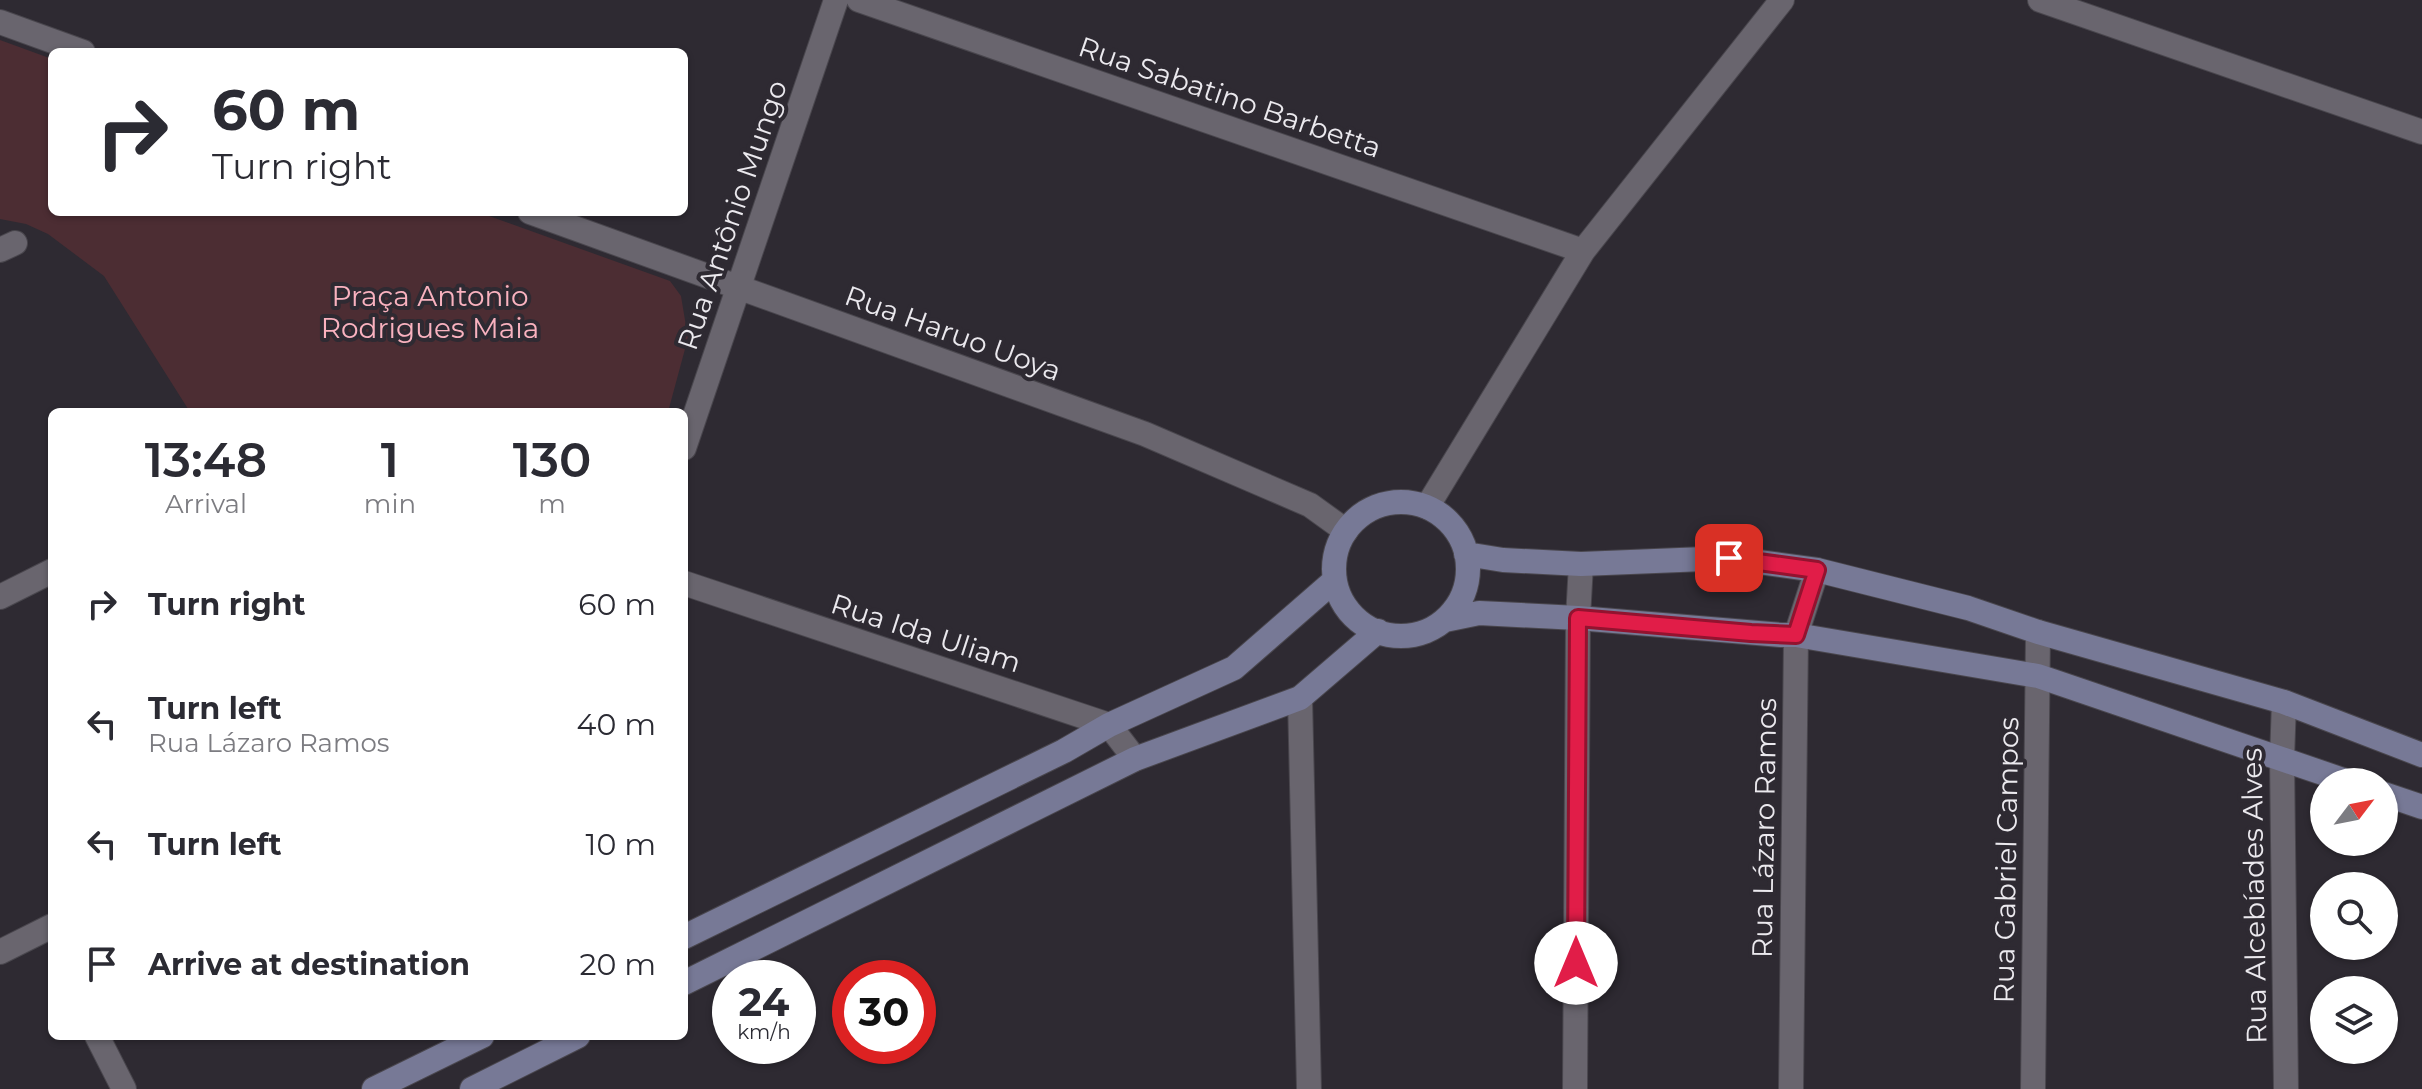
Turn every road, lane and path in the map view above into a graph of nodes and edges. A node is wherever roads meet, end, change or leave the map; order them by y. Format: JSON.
{"nodes":[{"id":1,"x":836,"y":0,"type":"edge"},
{"id":2,"x":859,"y":0,"type":"edge"},
{"id":3,"x":1782,"y":0,"type":"edge"},
{"id":4,"x":2040,"y":0,"type":"edge"},
{"id":5,"x":0,"y":22,"type":"edge"},
{"id":6,"x":72,"y":48,"type":"edge"},
{"id":7,"x":2422,"y":132,"type":"edge"},
{"id":8,"x":541,"y":216,"type":"edge"},
{"id":9,"x":1583,"y":251,"type":"junction"},
{"id":10,"x":739,"y":287,"type":"junction"},
{"id":11,"x":688,"y":436,"type":"edge"},
{"id":12,"x":1427,"y":507,"type":"junction"},
{"id":13,"x":1346,"y":531,"type":"junction"},
{"id":14,"x":1466,"y":554,"type":"junction"},
{"id":15,"x":1581,"y":564,"type":"junction"},
{"id":16,"x":1817,"y":570,"type":"junction"},
{"id":17,"x":48,"y":573,"type":"edge"},
{"id":18,"x":1335,"y":580,"type":"junction"},
{"id":19,"x":688,"y":584,"type":"edge"},
{"id":20,"x":0,"y":597,"type":"edge"},
{"id":21,"x":1578,"y":618,"type":"junction"},
{"id":22,"x":1445,"y":620,"type":"junction"},
{"id":23,"x":1378,"y":631,"type":"junction"},
{"id":24,"x":2038,"y":632,"type":"junction"},
{"id":25,"x":1796,"y":635,"type":"junction"},
{"id":26,"x":2038,"y":676,"type":"junction"},
{"id":27,"x":1300,"y":698,"type":"junction"},
{"id":28,"x":2284,"y":702,"type":"junction"},
{"id":29,"x":1109,"y":725,"type":"junction"},
{"id":30,"x":2422,"y":755,"type":"edge"},
{"id":31,"x":1135,"y":759,"type":"junction"},
{"id":32,"x":2282,"y":759,"type":"junction"},
{"id":33,"x":2310,"y":769,"type":"edge"},
{"id":34,"x":2398,"y":799,"type":"edge"},
{"id":35,"x":2422,"y":807,"type":"edge"},
{"id":36,"x":48,"y":935,"type":"edge"},
{"id":37,"x":688,"y":935,"type":"edge"},
{"id":38,"x":0,"y":952,"type":"edge"},
{"id":39,"x":688,"y":981,"type":"edge"},
{"id":40,"x":99,"y":1040,"type":"edge"},
{"id":41,"x":474,"y":1040,"type":"edge"},
{"id":42,"x":570,"y":1040,"type":"edge"},
{"id":43,"x":124,"y":1089,"type":"edge"},
{"id":44,"x":374,"y":1089,"type":"edge"},
{"id":45,"x":472,"y":1089,"type":"edge"},
{"id":46,"x":1309,"y":1089,"type":"edge"},
{"id":47,"x":1575,"y":1089,"type":"edge"},
{"id":48,"x":1791,"y":1089,"type":"edge"},
{"id":49,"x":2033,"y":1089,"type":"edge"},
{"id":50,"x":2286,"y":1089,"type":"edge"}],
"edges":[{"from":1,"to":10,"type":"street","name":"Rua Antônio Mungo"},
{"from":2,"to":9,"type":"street","name":"Rua Sabatino Barbetta"},
{"from":3,"to":9,"type":"street"},
{"from":4,"to":7,"type":"street"},
{"from":5,"to":6,"type":"street"},
{"from":8,"to":10,"type":"street","name":"Rua Haruo Uoya"},
{"from":9,"to":12,"type":"street"},
{"from":10,"to":11,"type":"street","name":"Rua Antônio Mungo"},
{"from":10,"to":13,"type":"street","name":"Rua Haruo Uoya"},
{"from":12,"to":13,"type":"main road"},
{"from":12,"to":14,"type":"main road"},
{"from":13,"to":18,"type":"main road"},
{"from":14,"to":15,"type":"main road"},
{"from":14,"to":22,"type":"main road"},
{"from":15,"to":16,"type":"main road"},
{"from":15,"to":21,"type":"street"},
{"from":16,"to":24,"type":"main road"},
{"from":16,"to":25,"type":"street","name":"Rua Lázaro Ramos"},
{"from":17,"to":20,"type":"street"},
{"from":18,"to":23,"type":"main road"},
{"from":18,"to":29,"type":"main road"},
{"from":19,"to":29,"type":"street","name":"Rua Ida Uliam"},
{"from":21,"to":22,"type":"main road"},
{"from":21,"to":25,"type":"main road"},
{"from":21,"to":47,"type":"street"},
{"from":22,"to":23,"type":"main road"},
{"from":23,"to":27,"type":"main road"},
{"from":24,"to":26,"type":"street","name":"Rua Gabriel Campos"},
{"from":24,"to":28,"type":"main road"},
{"from":25,"to":26,"type":"main road"},
{"from":25,"to":48,"type":"street","name":"Rua Lázaro Ramos"},
{"from":26,"to":32,"type":"main road"},
{"from":26,"to":49,"type":"street","name":"Rua Gabriel Campos"},
{"from":27,"to":31,"type":"main road"},
{"from":27,"to":46,"type":"street"},
{"from":28,"to":30,"type":"main road"},
{"from":28,"to":32,"type":"street","name":"Rua Alcebíades Alves"},
{"from":29,"to":31,"type":"street"},
{"from":29,"to":37,"type":"main road"},
{"from":31,"to":39,"type":"main road"},
{"from":32,"to":33,"type":"main road"},
{"from":32,"to":50,"type":"street","name":"Rua Alcebíades Alves"},
{"from":34,"to":35,"type":"main road"},
{"from":36,"to":38,"type":"street"},
{"from":40,"to":43,"type":"street"},
{"from":41,"to":44,"type":"main road"},
{"from":42,"to":45,"type":"main road"}]}
